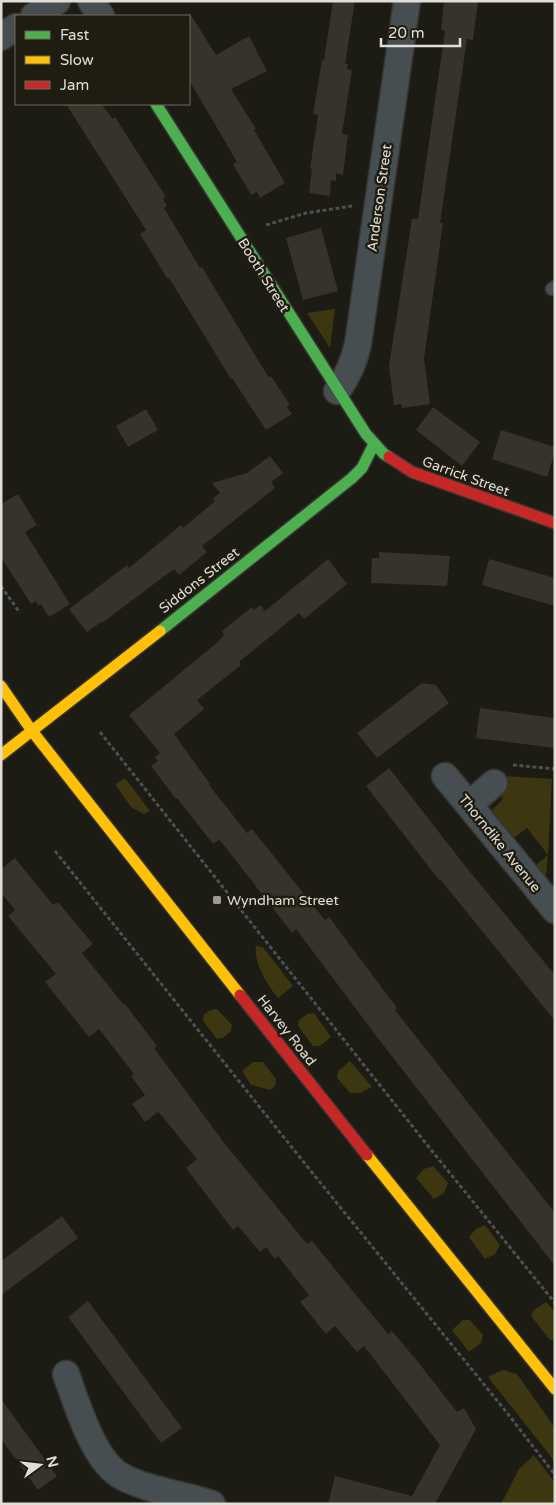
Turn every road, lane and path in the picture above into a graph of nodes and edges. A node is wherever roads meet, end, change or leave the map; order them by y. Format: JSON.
{"nodes":[{"id":1,"x":57,"y":1,"type":"edge"},
{"id":2,"x":91,"y":1,"type":"edge"},
{"id":3,"x":407,"y":1,"type":"edge"},
{"id":4,"x":36,"y":15,"type":"edge"},
{"id":5,"x":100,"y":15,"type":"edge"},
{"id":6,"x":15,"y":28,"type":"edge"},
{"id":7,"x":1,"y":37,"type":"edge"},
{"id":8,"x":157,"y":105,"type":"edge"},
{"id":9,"x":378,"y":208,"type":"junction"},
{"id":10,"x":240,"y":237,"type":"junction"},
{"id":11,"x":337,"y":391,"type":"junction"},
{"id":12,"x":374,"y":444,"type":"junction"},
{"id":13,"x":555,"y":524,"type":"edge"},
{"id":14,"x":1,"y":586,"type":"edge"},
{"id":15,"x":20,"y":614,"type":"dead end"},
{"id":16,"x":1,"y":686,"type":"edge"},
{"id":17,"x":32,"y":731,"type":"junction"},
{"id":18,"x":100,"y":732,"type":"dead end"},
{"id":19,"x":1,"y":755,"type":"edge"},
{"id":20,"x":445,"y":776,"type":"dead end"},
{"id":21,"x":494,"y":783,"type":"dead end"},
{"id":22,"x":469,"y":804,"type":"junction"},
{"id":23,"x":56,"y":851,"type":"dead end"},
{"id":24,"x":555,"y":910,"type":"edge"},
{"id":25,"x":555,"y":1303,"type":"edge"},
{"id":26,"x":66,"y":1374,"type":"dead end"},
{"id":27,"x":555,"y":1389,"type":"edge"},
{"id":28,"x":555,"y":1475,"type":"edge"},
{"id":29,"x":212,"y":1504,"type":"edge"}],
"edges":[{"from":1,"to":4,"type":"street"},
{"from":2,"to":5,"type":"street"},
{"from":3,"to":9,"type":"street","name":"Anderson Street"},
{"from":6,"to":7,"type":"street"},
{"from":8,"to":10,"type":"main road","name":"Booth Street"},
{"from":9,"to":10,"type":"path"},
{"from":9,"to":11,"type":"street","name":"Anderson Street"},
{"from":10,"to":11,"type":"main road","name":"Booth Street"},
{"from":11,"to":12,"type":"main road","name":"Booth Street"},
{"from":12,"to":13,"type":"main road","name":"Garrick Street"},
{"from":12,"to":17,"type":"main road","name":"Siddons Street"},
{"from":14,"to":15,"type":"path"},
{"from":16,"to":17,"type":"main road","name":"Harvey Road"},
{"from":17,"to":19,"type":"main road"},
{"from":17,"to":27,"type":"main road","name":"Harvey Road"},
{"from":18,"to":25,"type":"path"},
{"from":20,"to":22,"type":"street","name":"Thorndike Avenue"},
{"from":21,"to":22,"type":"street"},
{"from":22,"to":24,"type":"street","name":"Thorndike Avenue"},
{"from":23,"to":28,"type":"path"},
{"from":26,"to":29,"type":"street"}]}
